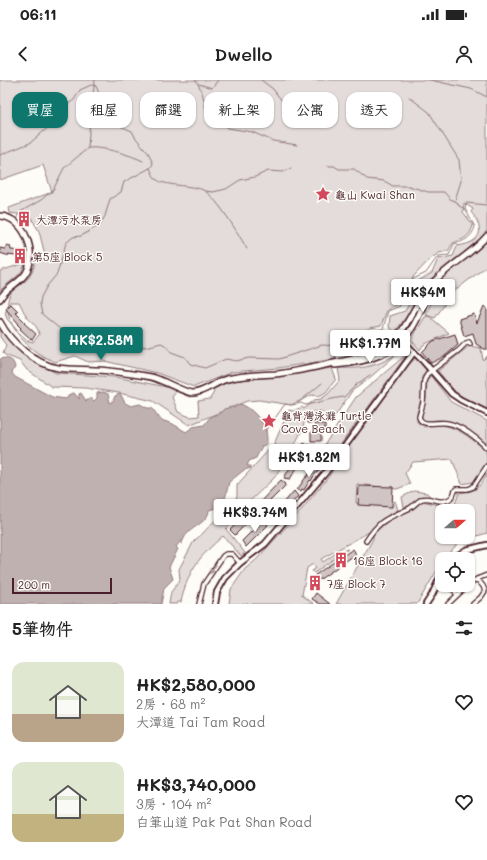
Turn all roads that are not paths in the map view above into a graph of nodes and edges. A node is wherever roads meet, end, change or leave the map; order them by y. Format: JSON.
{"nodes":[{"id":1,"x":0,"y":216,"type":"edge"},
{"id":2,"x":487,"y":236,"type":"edge"},
{"id":3,"x":437,"y":278,"type":"junction"},
{"id":4,"x":0,"y":299,"type":"edge"},
{"id":5,"x":0,"y":322,"type":"edge"},
{"id":6,"x":398,"y":336,"type":"junction"},
{"id":7,"x":402,"y":340,"type":"junction"},
{"id":8,"x":459,"y":350,"type":"dead end"},
{"id":9,"x":414,"y":352,"type":"junction"},
{"id":10,"x":327,"y":365,"type":"junction"},
{"id":11,"x":432,"y":372,"type":"junction"},
{"id":12,"x":487,"y":413,"type":"edge"},
{"id":13,"x":487,"y":448,"type":"edge"},
{"id":14,"x":487,"y":466,"type":"edge"},
{"id":15,"x":366,"y":541,"type":"dead end"},
{"id":16,"x":487,"y":545,"type":"edge"},
{"id":17,"x":463,"y":552,"type":"edge"},
{"id":18,"x":240,"y":563,"type":"junction"},
{"id":19,"x":487,"y":576,"type":"edge"},
{"id":20,"x":477,"y":579,"type":"joint"},
{"id":21,"x":435,"y":592,"type":"edge"},
{"id":22,"x":455,"y":592,"type":"edge"},
{"id":23,"x":460,"y":592,"type":"edge"},
{"id":24,"x":457,"y":595,"type":"junction"},
{"id":25,"x":199,"y":604,"type":"edge"},
{"id":26,"x":215,"y":604,"type":"edge"},
{"id":27,"x":426,"y":604,"type":"edge"},
{"id":28,"x":448,"y":604,"type":"edge"},
{"id":29,"x":473,"y":604,"type":"edge"}],
"edges":[{"from":1,"to":4,"type":"main road"},
{"from":2,"to":3,"type":"main road"},
{"from":3,"to":6,"type":"main road"},
{"from":3,"to":7,"type":"main road"},
{"from":5,"to":10,"type":"main road"},
{"from":6,"to":7,"type":"street"},
{"from":6,"to":10,"type":"main road"},
{"from":7,"to":9,"type":"street"},
{"from":7,"to":10,"type":"main road"},
{"from":8,"to":11,"type":"street"},
{"from":9,"to":11,"type":"street"},
{"from":9,"to":18,"type":"street"},
{"from":11,"to":12,"type":"street"},
{"from":11,"to":13,"type":"street"},
{"from":14,"to":15,"type":"street"},
{"from":16,"to":17,"type":"street"},
{"from":18,"to":25,"type":"street","one_way":true},
{"from":18,"to":26,"type":"street"},
{"from":19,"to":20,"type":"street"},
{"from":20,"to":29,"type":"street"},
{"from":21,"to":27,"type":"street"},
{"from":22,"to":24,"type":"street"},
{"from":23,"to":24,"type":"street"},
{"from":24,"to":28,"type":"street"}]}
